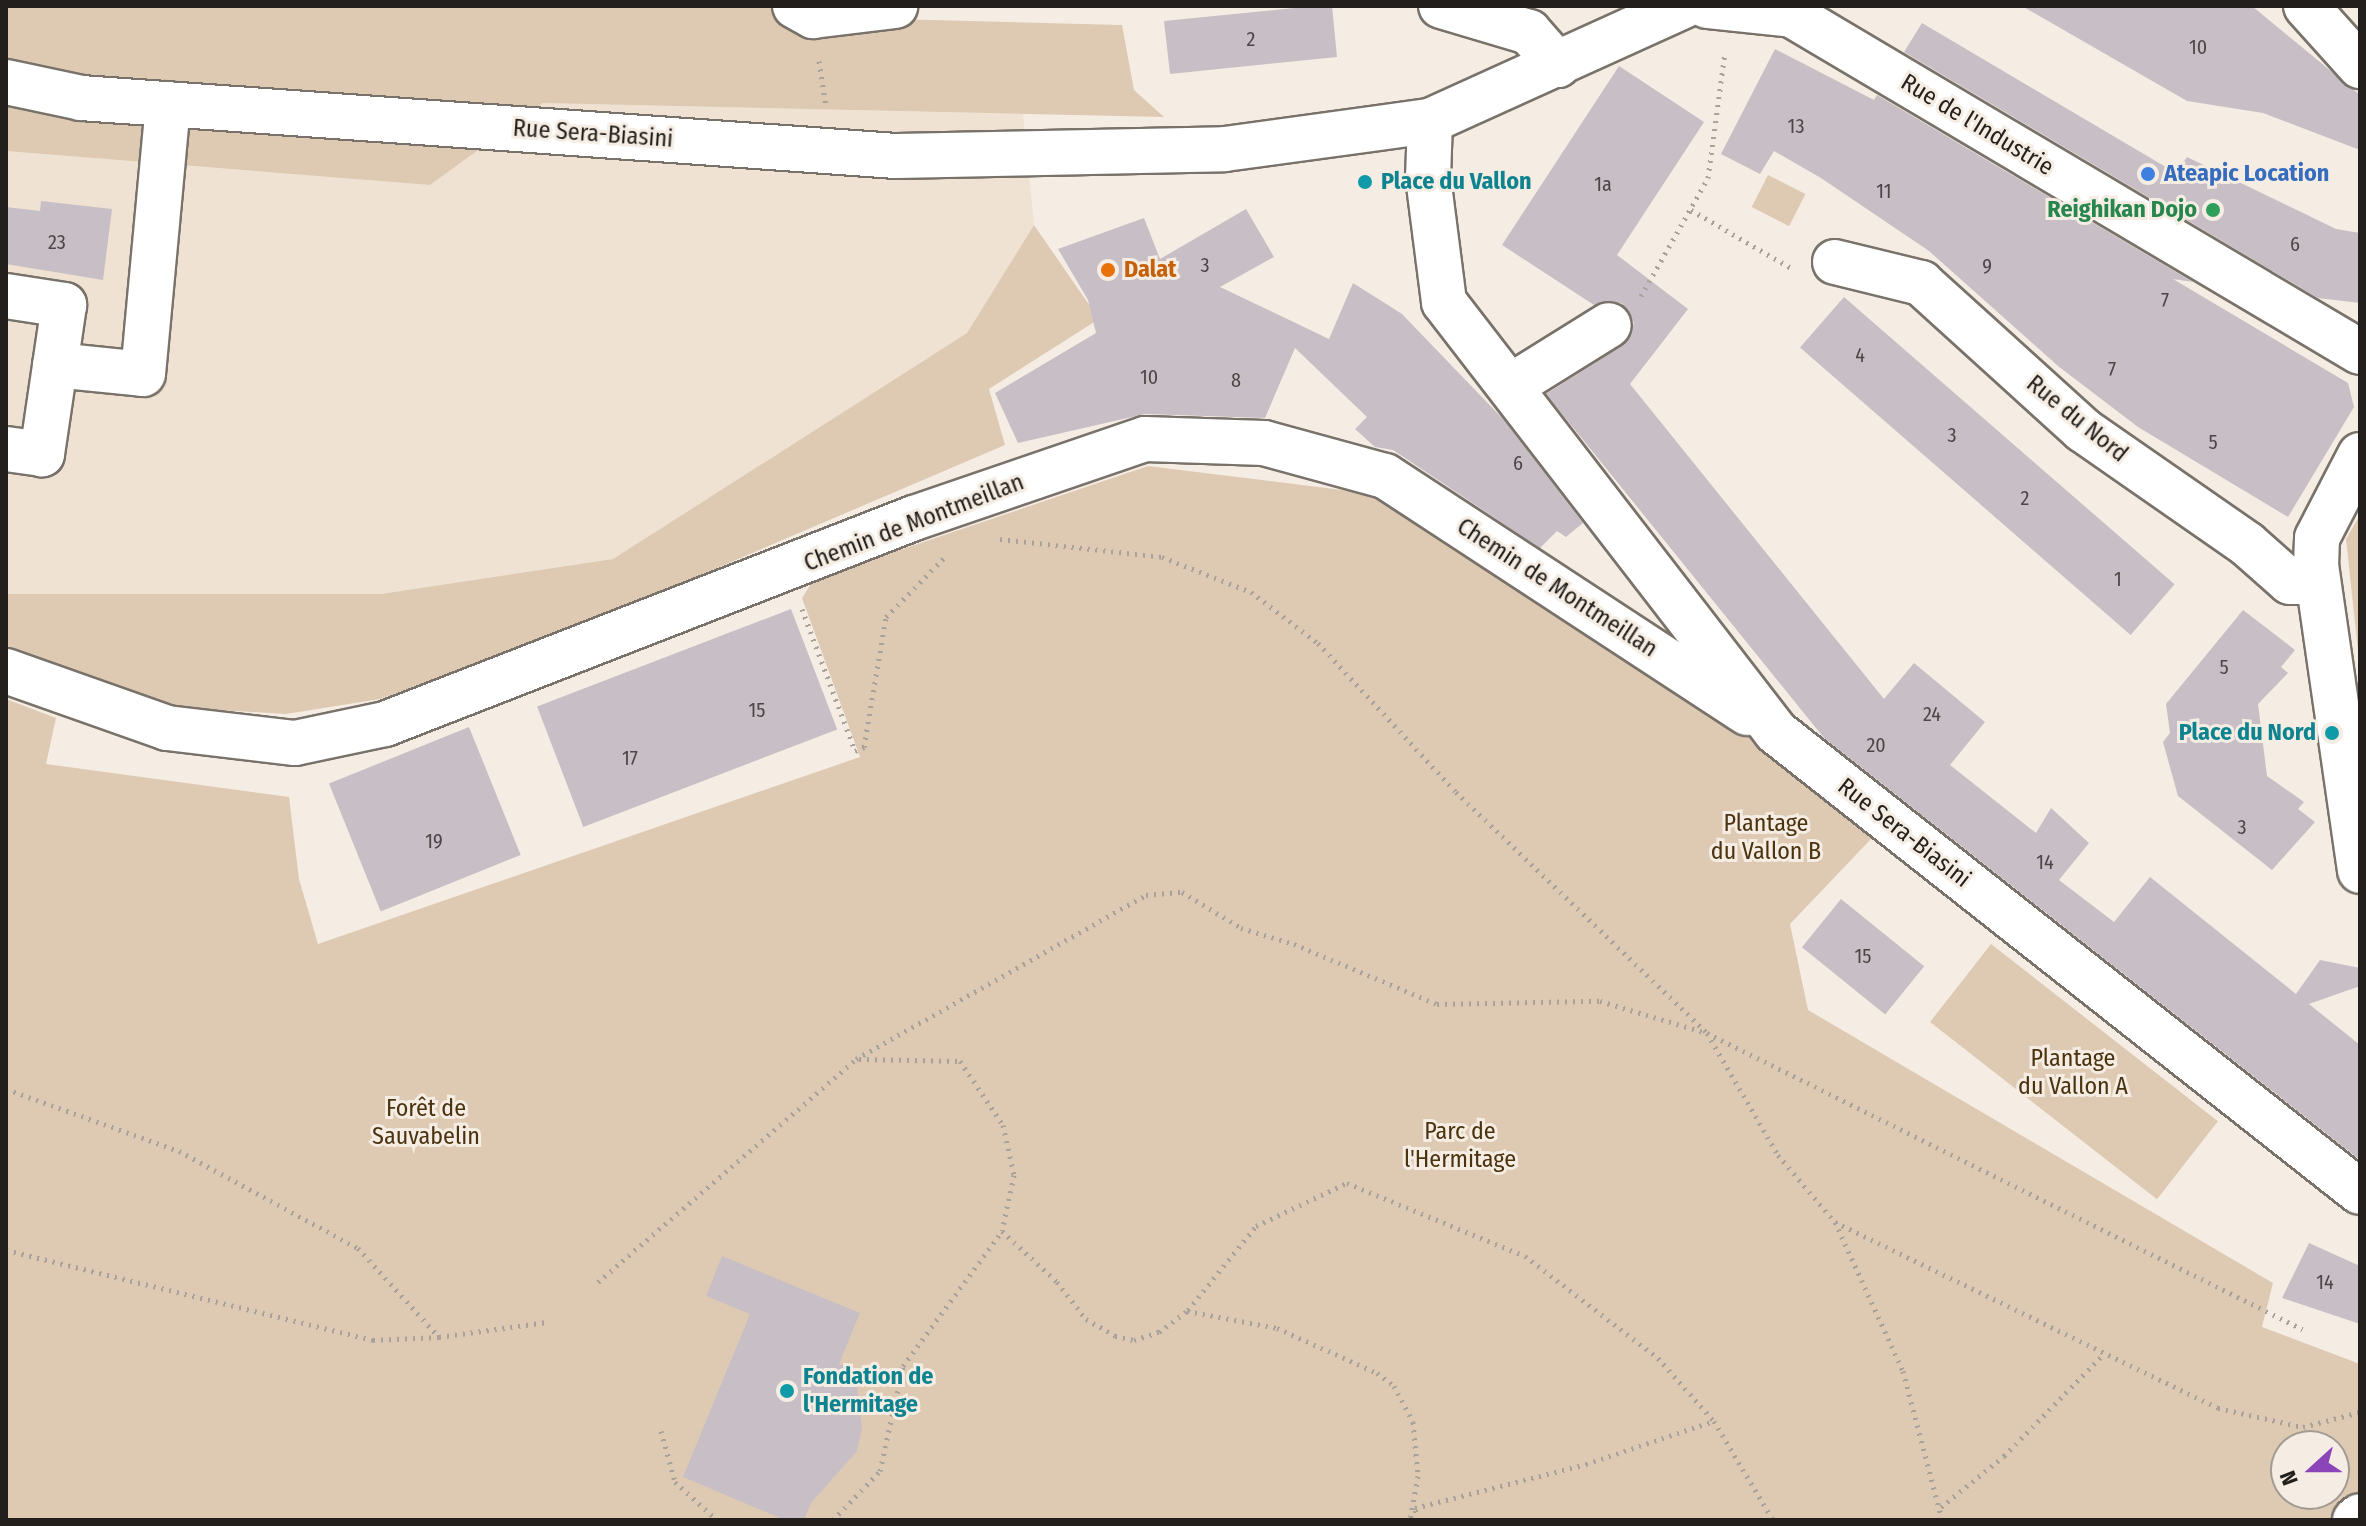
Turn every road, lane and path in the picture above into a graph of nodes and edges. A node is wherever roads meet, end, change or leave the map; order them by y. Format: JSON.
{"nodes":[{"id":1,"x":895,"y":6,"type":"edge"},
{"id":2,"x":1441,"y":6,"type":"edge"},
{"id":3,"x":1684,"y":6,"type":"edge"},
{"id":4,"x":2306,"y":6,"type":"edge"},
{"id":5,"x":1719,"y":7,"type":"edge"},
{"id":6,"x":804,"y":11,"type":"edge"},
{"id":7,"x":1558,"y":65,"type":"junction"},
{"id":8,"x":2360,"y":66,"type":"edge"},
{"id":9,"x":6,"y":82,"type":"edge"},
{"id":10,"x":168,"y":104,"type":"junction"},
{"id":11,"x":1430,"y":121,"type":"junction"},
{"id":12,"x":833,"y":151,"type":"junction"},
{"id":13,"x":1691,"y":210,"type":"junction"},
{"id":14,"x":1835,"y":262,"type":"joint"},
{"id":15,"x":6,"y":296,"type":"edge"},
{"id":16,"x":1609,"y":325,"type":"joint"},
{"id":17,"x":2360,"y":352,"type":"edge"},
{"id":18,"x":55,"y":365,"type":"junction"},
{"id":19,"x":1517,"y":393,"type":"junction"},
{"id":20,"x":6,"y":449,"type":"edge"},
{"id":21,"x":2360,"y":455,"type":"edge"},
{"id":22,"x":985,"y":542,"type":"dead end"},
{"id":23,"x":960,"y":551,"type":"dead end"},
{"id":24,"x":788,"y":571,"type":"junction"},
{"id":25,"x":2317,"y":582,"type":"junction"},
{"id":26,"x":6,"y":671,"type":"edge"},
{"id":27,"x":1776,"y":732,"type":"junction"},
{"id":28,"x":2360,"y":871,"type":"edge"},
{"id":29,"x":1707,"y":1033,"type":"junction"},
{"id":30,"x":856,"y":1059,"type":"junction"},
{"id":31,"x":6,"y":1089,"type":"edge"},
{"id":32,"x":2360,"y":1192,"type":"edge"},
{"id":33,"x":1835,"y":1222,"type":"junction"},
{"id":34,"x":1002,"y":1231,"type":"junction"},
{"id":35,"x":6,"y":1250,"type":"edge"},
{"id":36,"x":598,"y":1282,"type":"dead end"},
{"id":37,"x":1187,"y":1311,"type":"junction"},
{"id":38,"x":547,"y":1322,"type":"dead end"},
{"id":39,"x":2302,"y":1329,"type":"dead end"},
{"id":40,"x":439,"y":1337,"type":"junction"},
{"id":41,"x":2105,"y":1353,"type":"junction"},
{"id":42,"x":2360,"y":1412,"type":"edge"},
{"id":43,"x":1714,"y":1421,"type":"junction"},
{"id":44,"x":661,"y":1431,"type":"dead end"},
{"id":45,"x":1941,"y":1507,"type":"junction"},
{"id":46,"x":1415,"y":1508,"type":"junction"},
{"id":47,"x":2360,"y":1516,"type":"edge"},
{"id":48,"x":717,"y":1520,"type":"edge"},
{"id":49,"x":833,"y":1520,"type":"edge"},
{"id":50,"x":1410,"y":1520,"type":"edge"},
{"id":51,"x":1417,"y":1520,"type":"edge"},
{"id":52,"x":1773,"y":1520,"type":"edge"},
{"id":53,"x":1942,"y":1520,"type":"edge"},
{"id":54,"x":2355,"y":1520,"type":"edge"}],
"edges":[{"from":1,"to":6,"type":"street"},
{"from":2,"to":7,"type":"street"},
{"from":3,"to":7,"type":"street"},
{"from":4,"to":8,"type":"street"},
{"from":5,"to":13,"type":"path"},
{"from":5,"to":17,"type":"street","name":"Rue de l'Industrie"},
{"from":6,"to":12,"type":"path"},
{"from":7,"to":11,"type":"street"},
{"from":9,"to":10,"type":"street","name":"Rue Sera-Biasini"},
{"from":10,"to":12,"type":"street","name":"Rue Sera-Biasini"},
{"from":10,"to":18,"type":"street"},
{"from":11,"to":12,"type":"street","name":"Rue Sera-Biasini"},
{"from":11,"to":19,"type":"street"},
{"from":13,"to":14,"type":"path"},
{"from":13,"to":16,"type":"path"},
{"from":14,"to":25,"type":"street","name":"Rue du Nord"},
{"from":15,"to":18,"type":"street"},
{"from":16,"to":19,"type":"street"},
{"from":18,"to":20,"type":"street"},
{"from":19,"to":27,"type":"street","name":"Rue Sera-Biasini"},
{"from":21,"to":25,"type":"street"},
{"from":22,"to":29,"type":"path"},
{"from":23,"to":24,"type":"path"},
{"from":24,"to":26,"type":"street","name":"Chemin de Montmeillan"},
{"from":24,"to":27,"type":"street","name":"Chemin de Montmeillan"},
{"from":25,"to":28,"type":"street"},
{"from":27,"to":32,"type":"street","name":"Rue Sera-Biasini"},
{"from":29,"to":30,"type":"path"},
{"from":29,"to":33,"type":"path"},
{"from":29,"to":39,"type":"path"},
{"from":30,"to":34,"type":"path"},
{"from":30,"to":36,"type":"path"},
{"from":31,"to":40,"type":"path"},
{"from":33,"to":41,"type":"path"},
{"from":33,"to":45,"type":"path"},
{"from":34,"to":37,"type":"path"},
{"from":34,"to":49,"type":"path"},
{"from":35,"to":40,"type":"path"},
{"from":37,"to":43,"type":"path"},
{"from":37,"to":46,"type":"path"},
{"from":38,"to":40,"type":"path"},
{"from":41,"to":42,"type":"path"},
{"from":41,"to":45,"type":"path"},
{"from":43,"to":46,"type":"path"},
{"from":43,"to":52,"type":"path"},
{"from":44,"to":48,"type":"path"},
{"from":45,"to":53,"type":"path"},
{"from":46,"to":50,"type":"path"},
{"from":46,"to":51,"type":"path"},
{"from":47,"to":54,"type":"street"}]}
